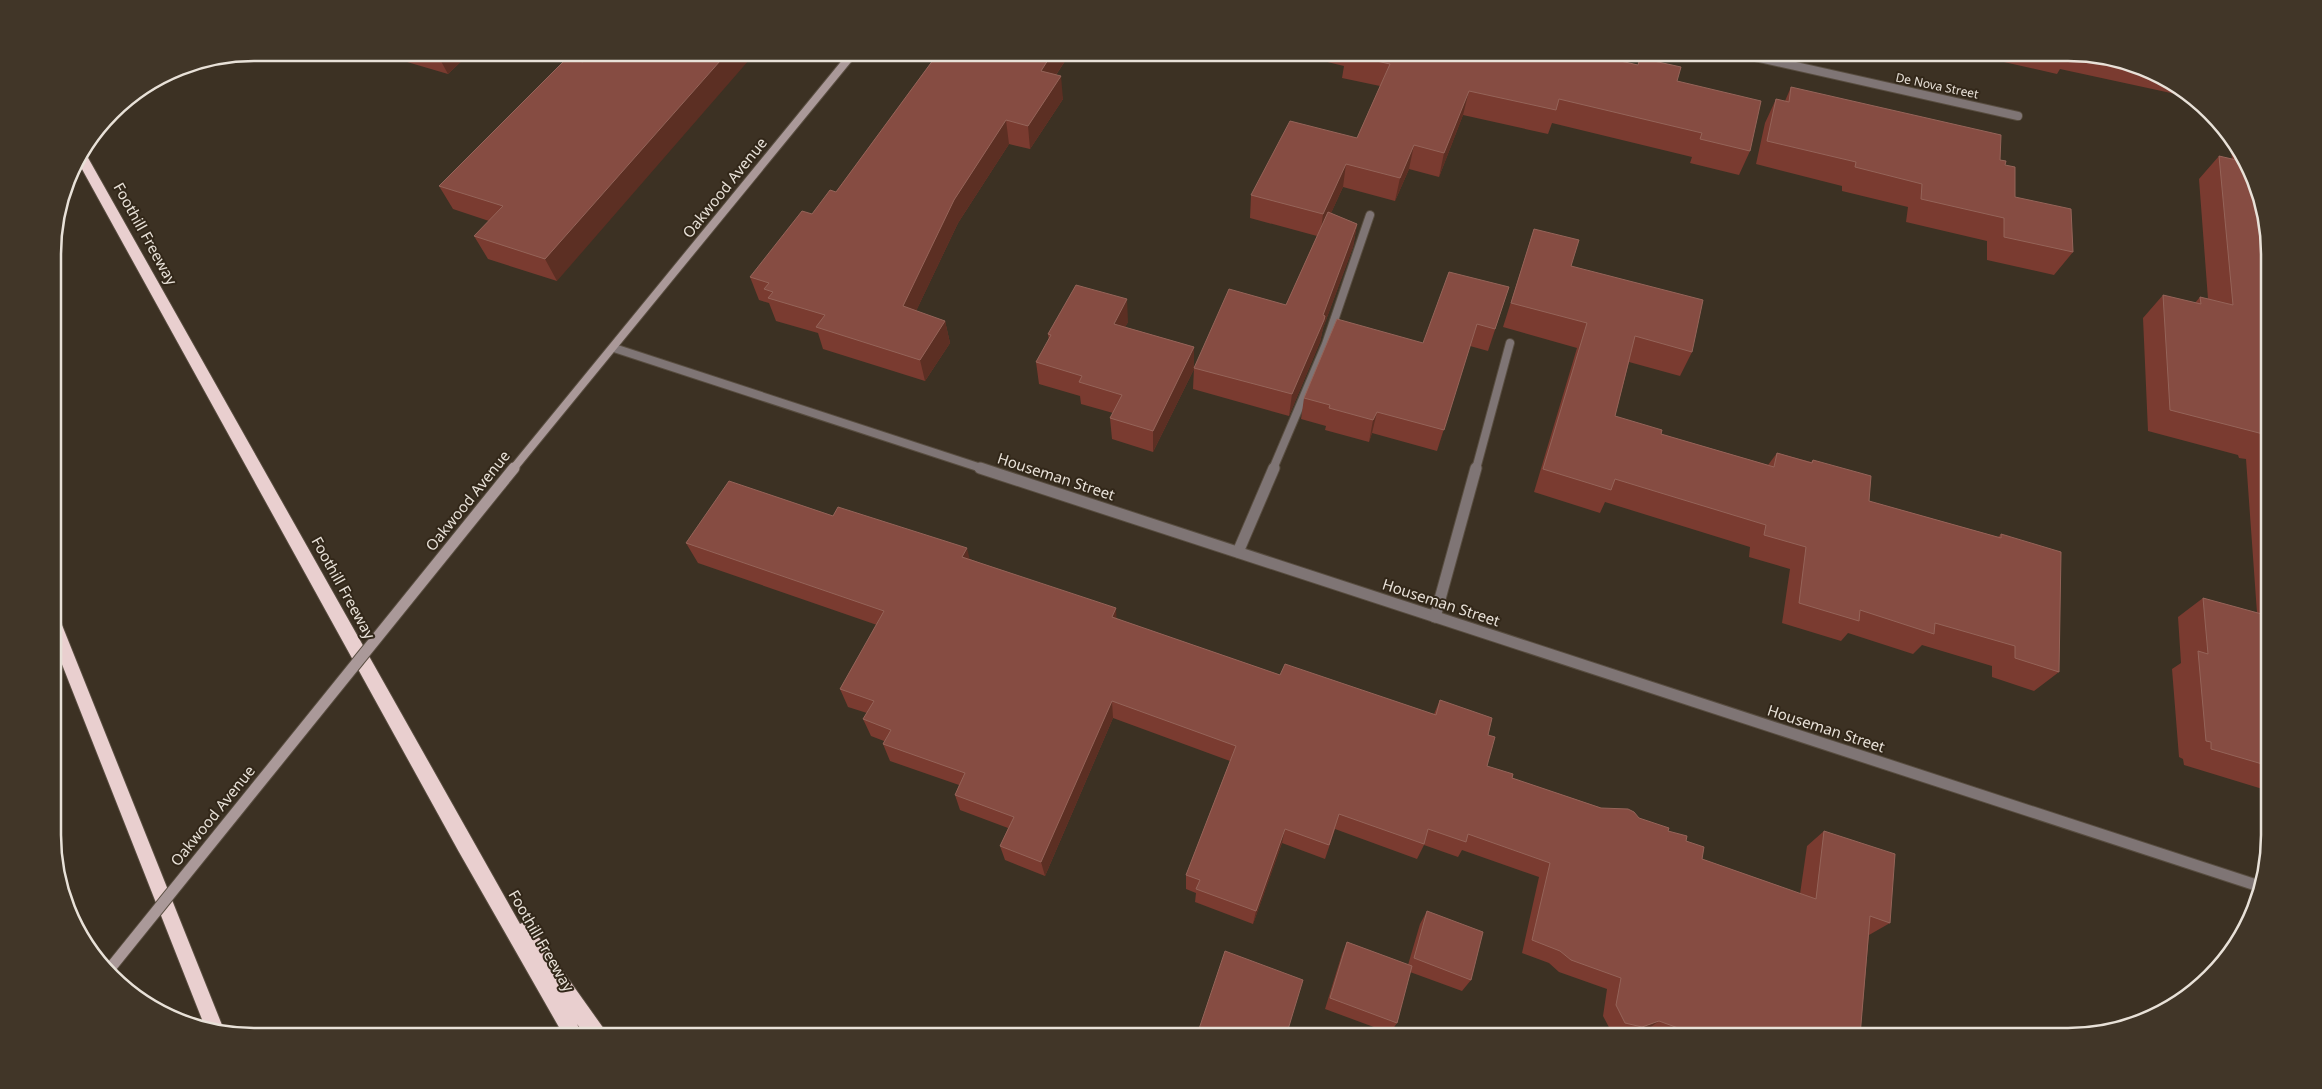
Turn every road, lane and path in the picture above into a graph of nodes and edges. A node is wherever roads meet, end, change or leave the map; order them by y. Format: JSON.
{"nodes":[{"id":1,"x":847,"y":61,"type":"edge"},
{"id":2,"x":1773,"y":61,"type":"edge"},
{"id":3,"x":2018,"y":116,"type":"dead end"},
{"id":4,"x":84,"y":163,"type":"edge"},
{"id":5,"x":1370,"y":215,"type":"dead end"},
{"id":6,"x":1510,"y":343,"type":"dead end"},
{"id":7,"x":614,"y":348,"type":"junction"},
{"id":8,"x":1238,"y":552,"type":"junction"},
{"id":9,"x":1435,"y":617,"type":"junction"},
{"id":10,"x":61,"y":644,"type":"edge"},
{"id":11,"x":465,"y":846,"type":"junction"},
{"id":12,"x":2254,"y":884,"type":"edge"},
{"id":13,"x":112,"y":965,"type":"edge"},
{"id":14,"x":213,"y":1023,"type":"edge"},
{"id":15,"x":569,"y":1028,"type":"edge"},
{"id":16,"x":591,"y":1028,"type":"edge"}],
"edges":[{"from":1,"to":7,"type":"street","name":"Oakwood Avenue"},
{"from":2,"to":3,"type":"street","name":"De Nova Street"},
{"from":4,"to":11,"type":"highway","name":"Foothill Freeway"},
{"from":5,"to":8,"type":"street"},
{"from":6,"to":9,"type":"street"},
{"from":7,"to":8,"type":"street","name":"Houseman Street"},
{"from":7,"to":13,"type":"street","name":"Oakwood Avenue","bridge":true},
{"from":8,"to":9,"type":"street","name":"Houseman Street"},
{"from":9,"to":12,"type":"street","name":"Houseman Street"},
{"from":10,"to":14,"type":"highway"},
{"from":11,"to":15,"type":"highway","name":"Foothill Freeway"},
{"from":11,"to":16,"type":"highway"}]}
